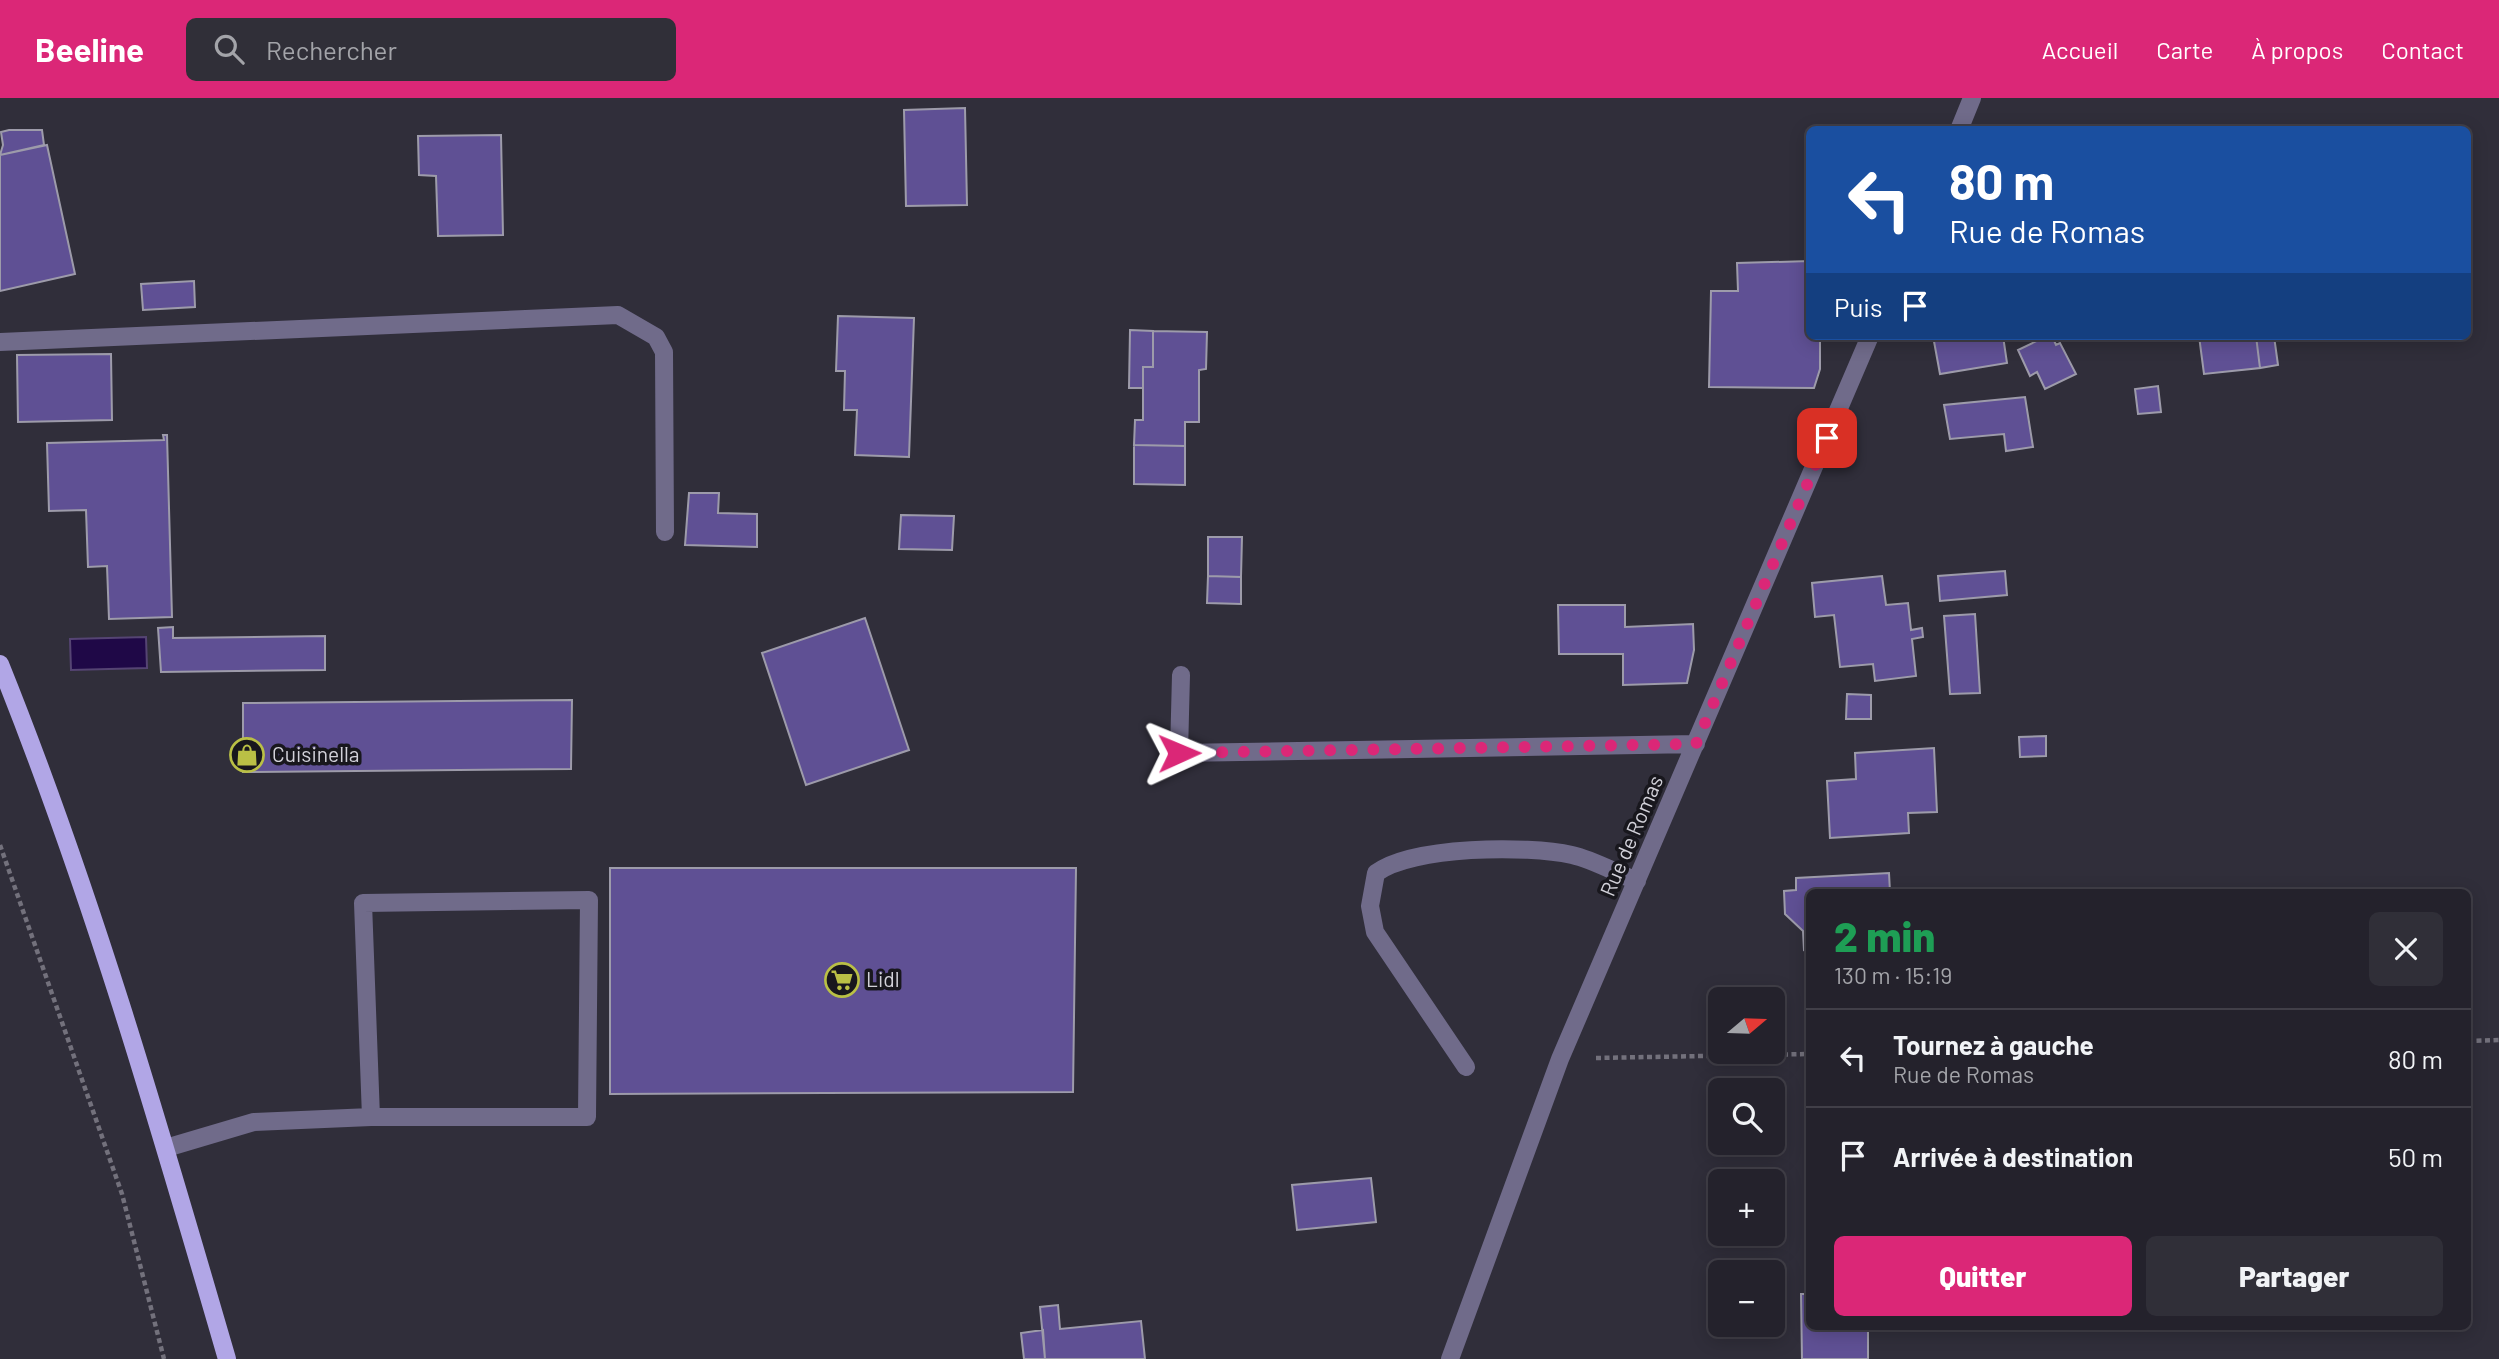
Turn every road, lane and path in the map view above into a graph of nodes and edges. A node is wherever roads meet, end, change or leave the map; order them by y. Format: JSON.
{"nodes":[{"id":1,"x":1972,"y":98,"type":"edge"},
{"id":2,"x":1961,"y":126,"type":"edge"},
{"id":3,"x":1868,"y":340,"type":"edge"},
{"id":4,"x":0,"y":342,"type":"edge"},
{"id":5,"x":665,"y":532,"type":"dead end"},
{"id":6,"x":0,"y":664,"type":"edge"},
{"id":7,"x":1181,"y":675,"type":"dead end"},
{"id":8,"x":1696,"y":744,"type":"junction"},
{"id":9,"x":0,"y":845,"type":"edge"},
{"id":10,"x":1637,"y":881,"type":"junction"},
{"id":11,"x":2499,"y":1040,"type":"edge"},
{"id":12,"x":2471,"y":1041,"type":"edge"},
{"id":13,"x":1806,"y":1054,"type":"edge"},
{"id":14,"x":1560,"y":1059,"type":"junction"},
{"id":15,"x":1466,"y":1067,"type":"dead end"},
{"id":16,"x":372,"y":1117,"type":"junction"},
{"id":17,"x":166,"y":1148,"type":"junction"},
{"id":18,"x":164,"y":1359,"type":"edge"},
{"id":19,"x":227,"y":1359,"type":"edge"},
{"id":20,"x":1450,"y":1359,"type":"edge"}],
"edges":[{"from":1,"to":2,"type":"street"},
{"from":3,"to":8,"type":"street","name":"Rue de Romas"},
{"from":4,"to":5,"type":"street"},
{"from":6,"to":17,"type":"main road"},
{"from":7,"to":8,"type":"street"},
{"from":8,"to":10,"type":"street","name":"Rue de Romas"},
{"from":9,"to":18,"type":"path"},
{"from":10,"to":14,"type":"street","name":"Rue de Romas"},
{"from":10,"to":15,"type":"street"},
{"from":11,"to":12,"type":"path"},
{"from":13,"to":14,"type":"path"},
{"from":14,"to":20,"type":"street","name":"Rue de Romas"},
{"from":16,"to":16,"type":"street"},
{"from":16,"to":17,"type":"street"},
{"from":17,"to":19,"type":"main road"}]}
